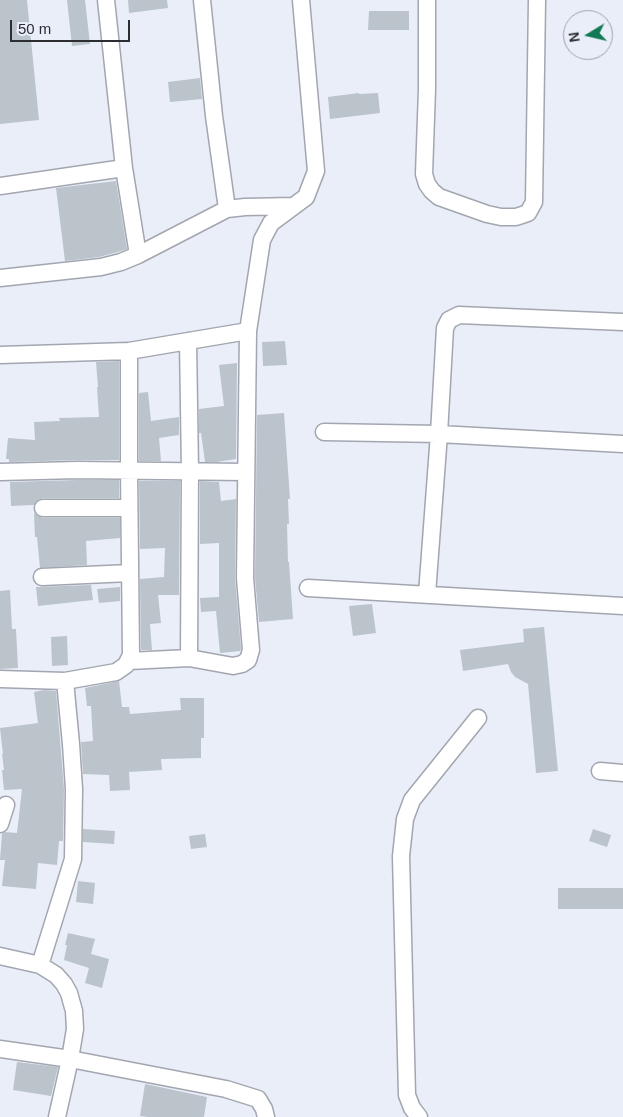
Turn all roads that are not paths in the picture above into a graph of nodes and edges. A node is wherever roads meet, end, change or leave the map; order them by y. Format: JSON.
{"nodes":[{"id":1,"x":106,"y":0,"type":"edge"},
{"id":2,"x":202,"y":0,"type":"edge"},
{"id":3,"x":300,"y":0,"type":"edge"},
{"id":4,"x":427,"y":0,"type":"edge"},
{"id":5,"x":537,"y":0,"type":"edge"},
{"id":6,"x":124,"y":168,"type":"junction"},
{"id":7,"x":0,"y":186,"type":"edge"},
{"id":8,"x":294,"y":206,"type":"junction"},
{"id":9,"x":227,"y":209,"type":"junction"},
{"id":10,"x":138,"y":255,"type":"junction"},
{"id":11,"x":0,"y":278,"type":"edge"},
{"id":12,"x":623,"y":322,"type":"edge"},
{"id":13,"x":248,"y":331,"type":"junction"},
{"id":14,"x":188,"y":341,"type":"junction"},
{"id":15,"x":129,"y":351,"type":"junction"},
{"id":16,"x":0,"y":355,"type":"edge"},
{"id":17,"x":324,"y":432,"type":"dead end"},
{"id":18,"x":439,"y":434,"type":"junction"},
{"id":19,"x":623,"y":444,"type":"edge"},
{"id":20,"x":129,"y":471,"type":"junction"},
{"id":21,"x":190,"y":471,"type":"junction"},
{"id":22,"x":0,"y":472,"type":"edge"},
{"id":23,"x":246,"y":472,"type":"junction"},
{"id":24,"x":43,"y":508,"type":"dead end"},
{"id":25,"x":129,"y":508,"type":"junction"},
{"id":26,"x":130,"y":573,"type":"junction"},
{"id":27,"x":42,"y":577,"type":"dead end"},
{"id":28,"x":308,"y":588,"type":"dead end"},
{"id":29,"x":428,"y":594,"type":"junction"},
{"id":30,"x":623,"y":606,"type":"edge"},
{"id":31,"x":189,"y":658,"type":"junction"},
{"id":32,"x":129,"y":661,"type":"junction"},
{"id":33,"x":0,"y":678,"type":"edge"},
{"id":34,"x":64,"y":681,"type":"junction"},
{"id":35,"x":478,"y":718,"type":"dead end"},
{"id":36,"x":600,"y":771,"type":"dead end"},
{"id":37,"x":623,"y":773,"type":"edge"},
{"id":38,"x":6,"y":805,"type":"dead end"},
{"id":39,"x":0,"y":824,"type":"edge"},
{"id":40,"x":0,"y":956,"type":"edge"},
{"id":41,"x":40,"y":965,"type":"junction"},
{"id":42,"x":0,"y":1049,"type":"edge"},
{"id":43,"x":70,"y":1059,"type":"junction"},
{"id":44,"x":57,"y":1117,"type":"edge"},
{"id":45,"x":266,"y":1117,"type":"edge"},
{"id":46,"x":420,"y":1117,"type":"edge"}],
"edges":[{"from":1,"to":6,"type":"street"},
{"from":2,"to":9,"type":"street"},
{"from":3,"to":8,"type":"street"},
{"from":4,"to":5,"type":"street"},
{"from":6,"to":7,"type":"street"},
{"from":6,"to":10,"type":"street"},
{"from":8,"to":9,"type":"street"},
{"from":8,"to":13,"type":"street"},
{"from":9,"to":10,"type":"street"},
{"from":10,"to":11,"type":"street"},
{"from":12,"to":18,"type":"street"},
{"from":13,"to":14,"type":"street"},
{"from":13,"to":23,"type":"street"},
{"from":14,"to":15,"type":"street"},
{"from":14,"to":21,"type":"street"},
{"from":15,"to":16,"type":"street"},
{"from":15,"to":20,"type":"street"},
{"from":17,"to":18,"type":"street"},
{"from":18,"to":19,"type":"street"},
{"from":18,"to":29,"type":"street"},
{"from":20,"to":21,"type":"street"},
{"from":20,"to":22,"type":"street"},
{"from":20,"to":25,"type":"street"},
{"from":21,"to":23,"type":"street"},
{"from":21,"to":31,"type":"street"},
{"from":23,"to":31,"type":"street"},
{"from":24,"to":25,"type":"street"},
{"from":25,"to":26,"type":"street"},
{"from":26,"to":27,"type":"street"},
{"from":26,"to":32,"type":"street"},
{"from":28,"to":29,"type":"street"},
{"from":29,"to":30,"type":"street"},
{"from":31,"to":32,"type":"street"},
{"from":32,"to":34,"type":"street"},
{"from":33,"to":34,"type":"street"},
{"from":34,"to":41,"type":"street"},
{"from":35,"to":46,"type":"street"},
{"from":36,"to":37,"type":"street"},
{"from":38,"to":39,"type":"street"},
{"from":40,"to":41,"type":"street"},
{"from":41,"to":43,"type":"street"},
{"from":42,"to":43,"type":"street"},
{"from":43,"to":44,"type":"street"},
{"from":43,"to":45,"type":"street"}]}
